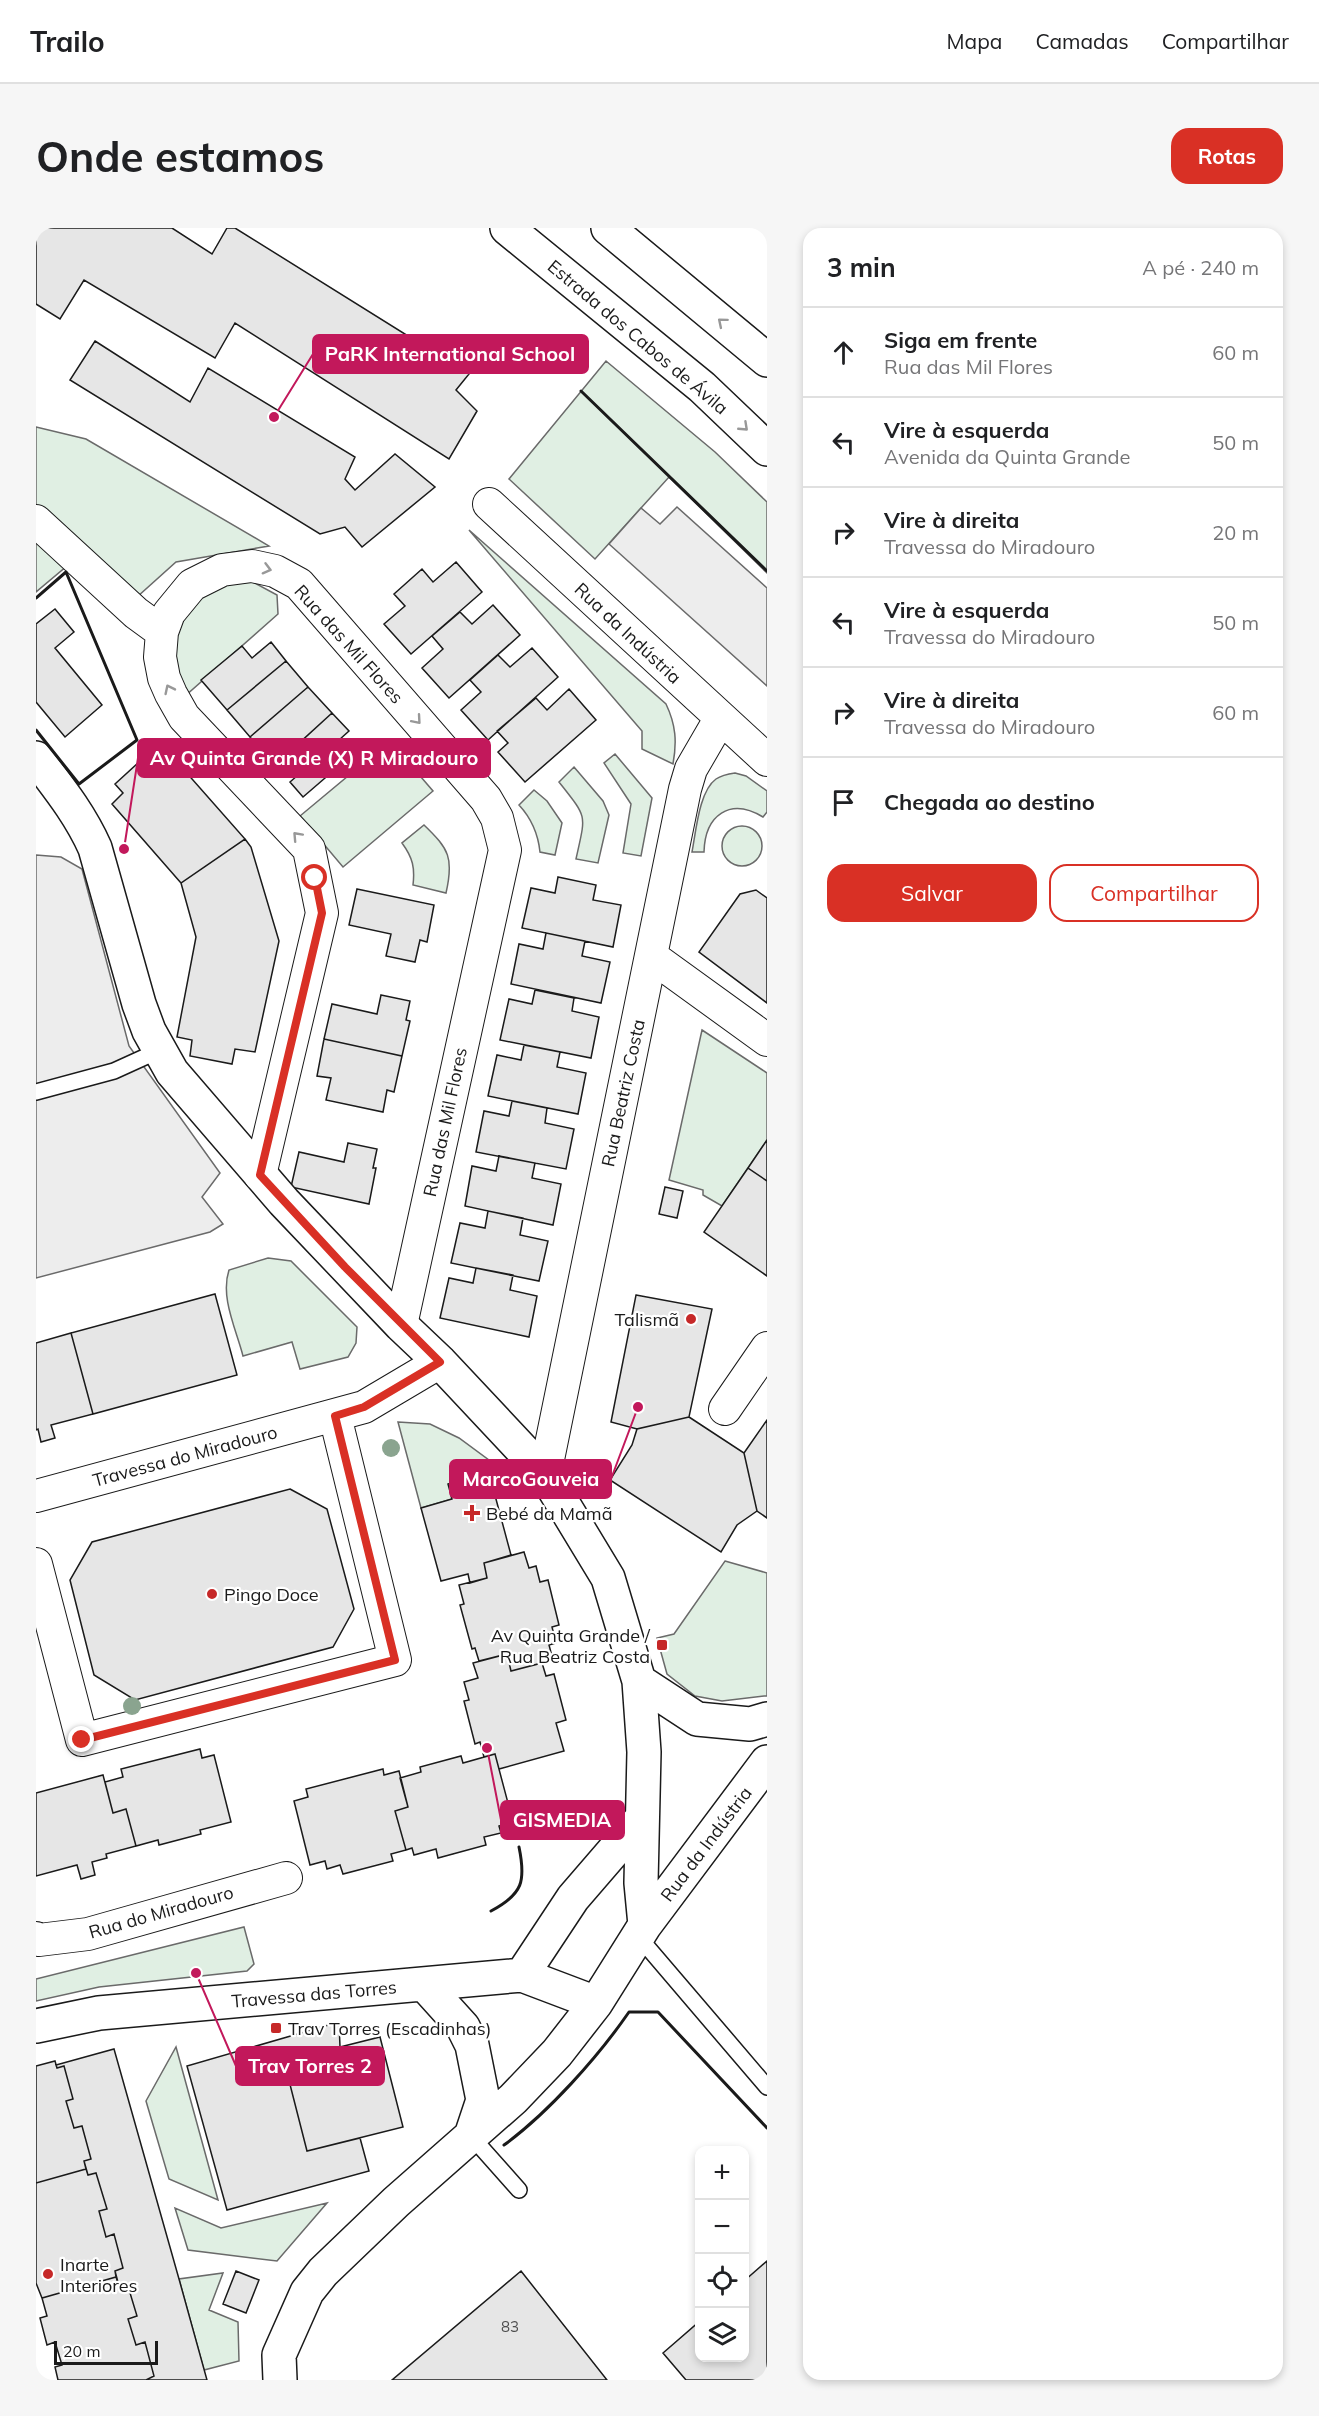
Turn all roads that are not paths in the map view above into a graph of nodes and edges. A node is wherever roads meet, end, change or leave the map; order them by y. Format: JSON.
{"nodes":[{"id":1,"x":507,"y":228,"type":"edge"},
{"id":2,"x":608,"y":228,"type":"edge"},
{"id":3,"x":767,"y":360,"type":"edge"},
{"id":4,"x":767,"y":449,"type":"edge"},
{"id":5,"x":489,"y":504,"type":"dead end"},
{"id":6,"x":36,"y":521,"type":"edge"},
{"id":7,"x":162,"y":632,"type":"junction"},
{"id":8,"x":720,"y":719,"type":"junction"},
{"id":9,"x":36,"y":758,"type":"edge"},
{"id":10,"x":767,"y":760,"type":"edge"},
{"id":11,"x":651,"y":956,"type":"junction"},
{"id":12,"x":767,"y":1040,"type":"edge"},
{"id":13,"x":158,"y":1051,"type":"junction"},
{"id":14,"x":36,"y":1092,"type":"edge"},
{"id":15,"x":260,"y":1175,"type":"junction"},
{"id":16,"x":401,"y":1325,"type":"junction"},
{"id":17,"x":767,"y":1348,"type":"edge"},
{"id":18,"x":440,"y":1362,"type":"junction"},
{"id":19,"x":725,"y":1409,"type":"dead end"},
{"id":20,"x":335,"y":1416,"type":"junction"},
{"id":21,"x":545,"y":1474,"type":"junction"},
{"id":22,"x":36,"y":1496,"type":"edge"},
{"id":23,"x":36,"y":1564,"type":"edge"},
{"id":24,"x":639,"y":1681,"type":"junction"},
{"id":25,"x":767,"y":1719,"type":"edge"},
{"id":26,"x":767,"y":1762,"type":"edge"},
{"id":27,"x":642,"y":1818,"type":"junction"},
{"id":28,"x":286,"y":1878,"type":"dead end"},
{"id":29,"x":642,"y":1930,"type":"junction"},
{"id":30,"x":36,"y":1938,"type":"edge"},
{"id":31,"x":522,"y":1975,"type":"junction"},
{"id":32,"x":425,"y":1985,"type":"junction"},
{"id":33,"x":596,"y":2003,"type":"junction"},
{"id":34,"x":36,"y":2026,"type":"edge"},
{"id":35,"x":767,"y":2087,"type":"edge"},
{"id":36,"x":471,"y":2136,"type":"junction"},
{"id":37,"x":519,"y":2190,"type":"dead end"},
{"id":38,"x":280,"y":2380,"type":"edge"}],
"edges":[{"from":1,"to":4,"type":"main road","name":"Estrada dos Cabos de Ávila","one_way":true},
{"from":3,"to":2,"type":"main road","one_way":true},
{"from":5,"to":8,"type":"street","name":"Rua da Indústria"},
{"from":6,"to":7,"type":"street"},
{"from":15,"to":7,"type":"street","name":"Rua das Mil Flores","one_way":true},
{"from":7,"to":16,"type":"street","name":"Rua das Mil Flores","one_way":true},
{"from":8,"to":10,"type":"street","name":"Rua da Indústria"},
{"from":8,"to":11,"type":"street","name":"Rua Beatriz Costa"},
{"from":9,"to":13,"type":"main road"},
{"from":11,"to":12,"type":"street"},
{"from":11,"to":21,"type":"street","name":"Rua Beatriz Costa"},
{"from":13,"to":14,"type":"lane"},
{"from":13,"to":15,"type":"main road"},
{"from":15,"to":16,"type":"main road"},
{"from":16,"to":18,"type":"main road"},
{"from":17,"to":19,"type":"street"},
{"from":18,"to":20,"type":"street","name":"Travessa do Miradouro"},
{"from":18,"to":21,"type":"main road"},
{"from":20,"to":22,"type":"street","name":"Travessa do Miradouro"},
{"from":20,"to":23,"type":"street"},
{"from":21,"to":24,"type":"main road"},
{"from":24,"to":25,"type":"main road"},
{"from":24,"to":27,"type":"main road"},
{"from":26,"to":29,"type":"main road","name":"Rua da Indústria"},
{"from":27,"to":29,"type":"main road"},
{"from":27,"to":31,"type":"main road"},
{"from":28,"to":30,"type":"street","name":"Rua do Miradouro"},
{"from":29,"to":33,"type":"main road","name":"Rua da Indústria"},
{"from":29,"to":35,"type":"lane"},
{"from":31,"to":32,"type":"main road","name":"Travessa das Torres"},
{"from":31,"to":33,"type":"main road","name":"Travessa das Torres"},
{"from":32,"to":34,"type":"main road","name":"Travessa das Torres"},
{"from":32,"to":36,"type":"main road"},
{"from":33,"to":36,"type":"main road","name":"Rua da Indústria"},
{"from":36,"to":37,"type":"lane"},
{"from":36,"to":38,"type":"main road","name":"Rua da Indústria"}]}
